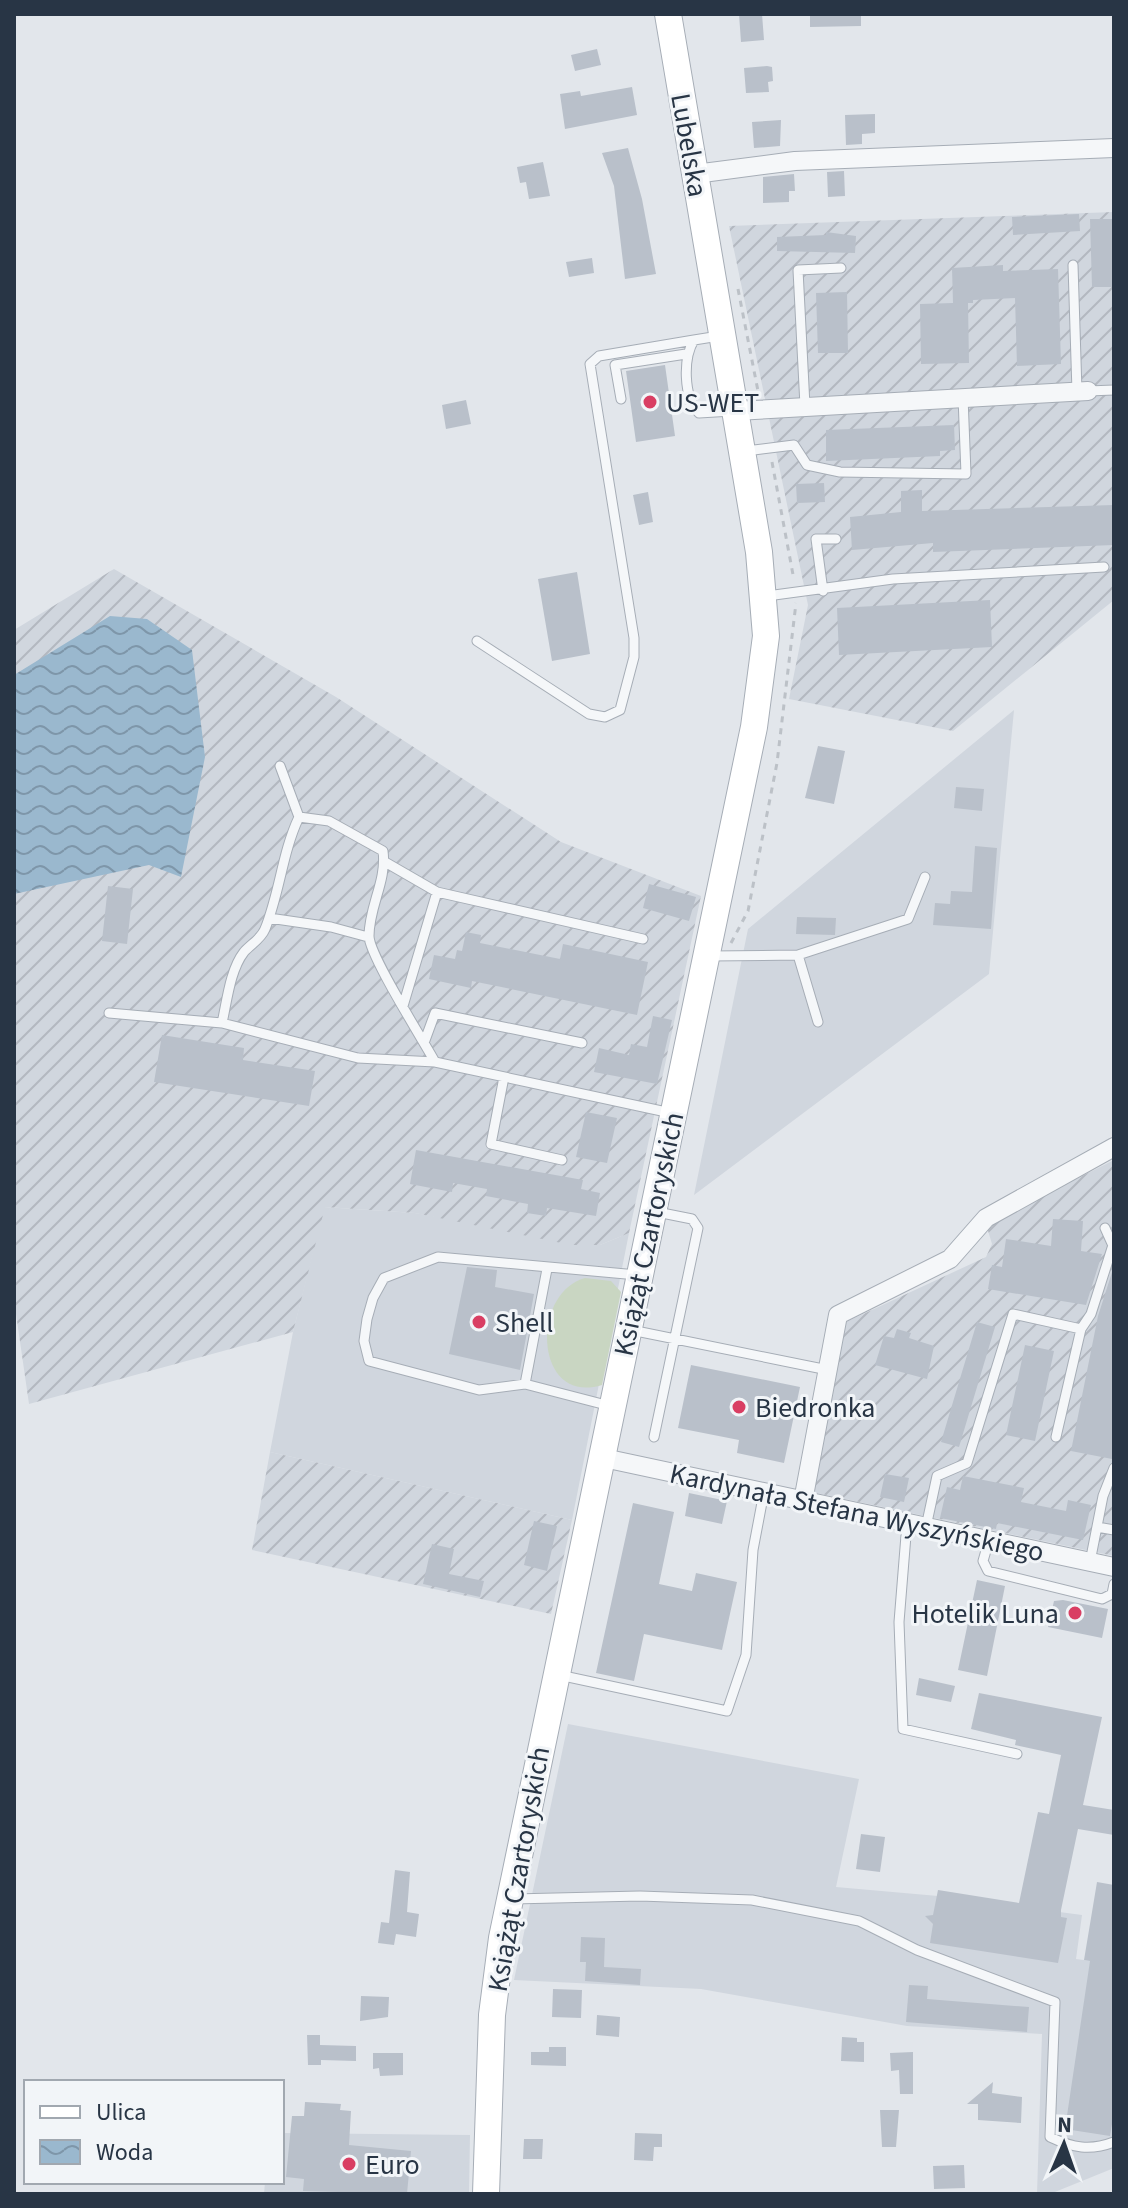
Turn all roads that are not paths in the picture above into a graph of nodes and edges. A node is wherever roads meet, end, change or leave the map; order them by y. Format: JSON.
{"nodes":[{"id":1,"x":668,"y":14,"type":"edge"},
{"id":2,"x":1114,"y":148,"type":"edge"},
{"id":3,"x":695,"y":174,"type":"junction"},
{"id":4,"x":1073,"y":265,"type":"dead end"},
{"id":5,"x":841,"y":268,"type":"dead end"},
{"id":6,"x":712,"y":275,"type":"joint"},
{"id":7,"x":722,"y":335,"type":"junction"},
{"id":8,"x":694,"y":340,"type":"junction"},
{"id":9,"x":686,"y":354,"type":"junction"},
{"id":10,"x":1114,"y":390,"type":"edge"},
{"id":11,"x":1082,"y":391,"type":"junction"},
{"id":12,"x":963,"y":397,"type":"junction"},
{"id":13,"x":621,"y":399,"type":"dead end"},
{"id":14,"x":805,"y":406,"type":"junction"},
{"id":15,"x":736,"y":411,"type":"junction"},
{"id":16,"x":742,"y":452,"type":"junction"},
{"id":17,"x":836,"y":539,"type":"dead end"},
{"id":18,"x":1104,"y":567,"type":"dead end"},
{"id":19,"x":823,"y":591,"type":"junction"},
{"id":20,"x":764,"y":596,"type":"junction"},
{"id":21,"x":477,"y":641,"type":"dead end"},
{"id":22,"x":280,"y":766,"type":"dead end"},
{"id":23,"x":299,"y":817,"type":"junction"},
{"id":24,"x":385,"y":862,"type":"junction"},
{"id":25,"x":925,"y":877,"type":"dead end"},
{"id":26,"x":437,"y":892,"type":"junction"},
{"id":27,"x":269,"y":918,"type":"junction"},
{"id":28,"x":368,"y":937,"type":"junction"},
{"id":29,"x":643,"y":939,"type":"dead end"},
{"id":30,"x":707,"y":955,"type":"junction"},
{"id":31,"x":798,"y":955,"type":"junction"},
{"id":32,"x":403,"y":1006,"type":"junction"},
{"id":33,"x":109,"y":1013,"type":"dead end"},
{"id":34,"x":818,"y":1022,"type":"dead end"},
{"id":35,"x":222,"y":1023,"type":"junction"},
{"id":36,"x":424,"y":1043,"type":"junction"},
{"id":37,"x":582,"y":1043,"type":"dead end"},
{"id":38,"x":435,"y":1062,"type":"junction"},
{"id":39,"x":504,"y":1077,"type":"junction"},
{"id":40,"x":674,"y":1113,"type":"junction"},
{"id":41,"x":1114,"y":1147,"type":"edge"},
{"id":42,"x":562,"y":1160,"type":"dead end"},
{"id":43,"x":653,"y":1211,"type":"junction"},
{"id":44,"x":1105,"y":1228,"type":"dead end"},
{"id":45,"x":1113,"y":1248,"type":"edge"},
{"id":46,"x":547,"y":1269,"type":"junction"},
{"id":47,"x":640,"y":1276,"type":"junction"},
{"id":48,"x":1081,"y":1329,"type":"junction"},
{"id":49,"x":628,"y":1330,"type":"junction"},
{"id":50,"x":676,"y":1337,"type":"junction"},
{"id":51,"x":828,"y":1370,"type":"junction"},
{"id":52,"x":525,"y":1384,"type":"junction"},
{"id":53,"x":611,"y":1406,"type":"junction"},
{"id":54,"x":654,"y":1437,"type":"dead end"},
{"id":55,"x":1056,"y":1437,"type":"dead end"},
{"id":56,"x":599,"y":1457,"type":"junction"},
{"id":57,"x":1114,"y":1468,"type":"edge"},
{"id":58,"x":764,"y":1492,"type":"junction"},
{"id":59,"x":803,"y":1501,"type":"junction"},
{"id":60,"x":907,"y":1523,"type":"junction"},
{"id":61,"x":926,"y":1527,"type":"junction"},
{"id":62,"x":1097,"y":1527,"type":"junction"},
{"id":63,"x":1114,"y":1530,"type":"edge"},
{"id":64,"x":989,"y":1540,"type":"junction"},
{"id":65,"x":1090,"y":1562,"type":"junction"},
{"id":66,"x":1114,"y":1567,"type":"edge"},
{"id":67,"x":1114,"y":1584,"type":"edge"},
{"id":68,"x":556,"y":1674,"type":"junction"},
{"id":69,"x":1017,"y":1754,"type":"dead end"},
{"id":70,"x":509,"y":1900,"type":"junction"},
{"id":71,"x":1114,"y":2142,"type":"edge"},
{"id":72,"x":486,"y":2194,"type":"edge"}],
"edges":[{"from":1,"to":3,"type":"main road","name":"Lubelska"},
{"from":2,"to":3,"type":"street"},
{"from":3,"to":6,"type":"main road","name":"Lubelska"},
{"from":4,"to":11,"type":"lane"},
{"from":5,"to":14,"type":"lane"},
{"from":6,"to":7,"type":"main road","name":"Książąt Czartoryskich"},
{"from":7,"to":8,"type":"lane"},
{"from":7,"to":15,"type":"main road","name":"Książąt Czartoryskich"},
{"from":8,"to":9,"type":"lane"},
{"from":8,"to":21,"type":"lane"},
{"from":9,"to":13,"type":"lane"},
{"from":9,"to":15,"type":"lane"},
{"from":10,"to":11,"type":"lane"},
{"from":11,"to":12,"type":"street"},
{"from":12,"to":14,"type":"street"},
{"from":12,"to":16,"type":"lane"},
{"from":14,"to":15,"type":"street"},
{"from":15,"to":16,"type":"main road","name":"Książąt Czartoryskich"},
{"from":16,"to":20,"type":"main road","name":"Książąt Czartoryskich"},
{"from":17,"to":19,"type":"lane"},
{"from":18,"to":19,"type":"lane"},
{"from":19,"to":20,"type":"lane"},
{"from":20,"to":30,"type":"main road","name":"Książąt Czartoryskich"},
{"from":22,"to":23,"type":"lane"},
{"from":23,"to":24,"type":"lane"},
{"from":23,"to":27,"type":"lane"},
{"from":24,"to":26,"type":"lane"},
{"from":24,"to":28,"type":"lane"},
{"from":25,"to":31,"type":"lane"},
{"from":26,"to":29,"type":"lane"},
{"from":26,"to":32,"type":"lane"},
{"from":27,"to":28,"type":"lane"},
{"from":27,"to":35,"type":"lane"},
{"from":28,"to":32,"type":"lane"},
{"from":30,"to":31,"type":"lane"},
{"from":30,"to":40,"type":"main road","name":"Książąt Czartoryskich"},
{"from":31,"to":34,"type":"lane"},
{"from":32,"to":36,"type":"lane"},
{"from":33,"to":35,"type":"lane"},
{"from":35,"to":38,"type":"lane"},
{"from":36,"to":37,"type":"lane"},
{"from":36,"to":38,"type":"lane"},
{"from":38,"to":39,"type":"lane"},
{"from":39,"to":40,"type":"lane"},
{"from":39,"to":42,"type":"lane"},
{"from":40,"to":43,"type":"main road","name":"Książąt Czartoryskich"},
{"from":41,"to":51,"type":"street"},
{"from":43,"to":47,"type":"main road","name":"Książąt Czartoryskich"},
{"from":43,"to":50,"type":"lane"},
{"from":44,"to":45,"type":"lane"},
{"from":45,"to":48,"type":"lane"},
{"from":46,"to":47,"type":"lane"},
{"from":46,"to":52,"type":"lane"},
{"from":46,"to":52,"type":"lane"},
{"from":47,"to":49,"type":"main road","name":"Książąt Czartoryskich"},
{"from":48,"to":55,"type":"lane"},
{"from":48,"to":61,"type":"lane"},
{"from":49,"to":50,"type":"lane"},
{"from":49,"to":53,"type":"main road","name":"Książąt Czartoryskich"},
{"from":50,"to":51,"type":"lane"},
{"from":50,"to":54,"type":"lane"},
{"from":51,"to":59,"type":"street"},
{"from":52,"to":53,"type":"lane"},
{"from":53,"to":56,"type":"main road","name":"Książąt Czartoryskich"},
{"from":56,"to":58,"type":"street","name":"Kardynała Stefana Wyszyńskiego"},
{"from":56,"to":68,"type":"main road","name":"Książąt Czartoryskich"},
{"from":57,"to":62,"type":"lane"},
{"from":58,"to":59,"type":"street","name":"Kardynała Stefana Wyszyńskiego"},
{"from":58,"to":68,"type":"lane"},
{"from":59,"to":60,"type":"street","name":"Kardynała Stefana Wyszyńskiego"},
{"from":60,"to":61,"type":"street","name":"Kardynała Stefana Wyszyńskiego"},
{"from":60,"to":69,"type":"lane"},
{"from":61,"to":64,"type":"street","name":"Kardynała Stefana Wyszyńskiego"},
{"from":62,"to":63,"type":"lane"},
{"from":62,"to":65,"type":"lane"},
{"from":64,"to":65,"type":"street","name":"Kardynała Stefana Wyszyńskiego"},
{"from":64,"to":67,"type":"lane"},
{"from":65,"to":66,"type":"street","name":"Kardynała Stefana Wyszyńskiego"},
{"from":68,"to":70,"type":"main road","name":"Książąt Czartoryskich"},
{"from":70,"to":71,"type":"lane"},
{"from":70,"to":72,"type":"main road","name":"Książąt Czartoryskich"}]}
